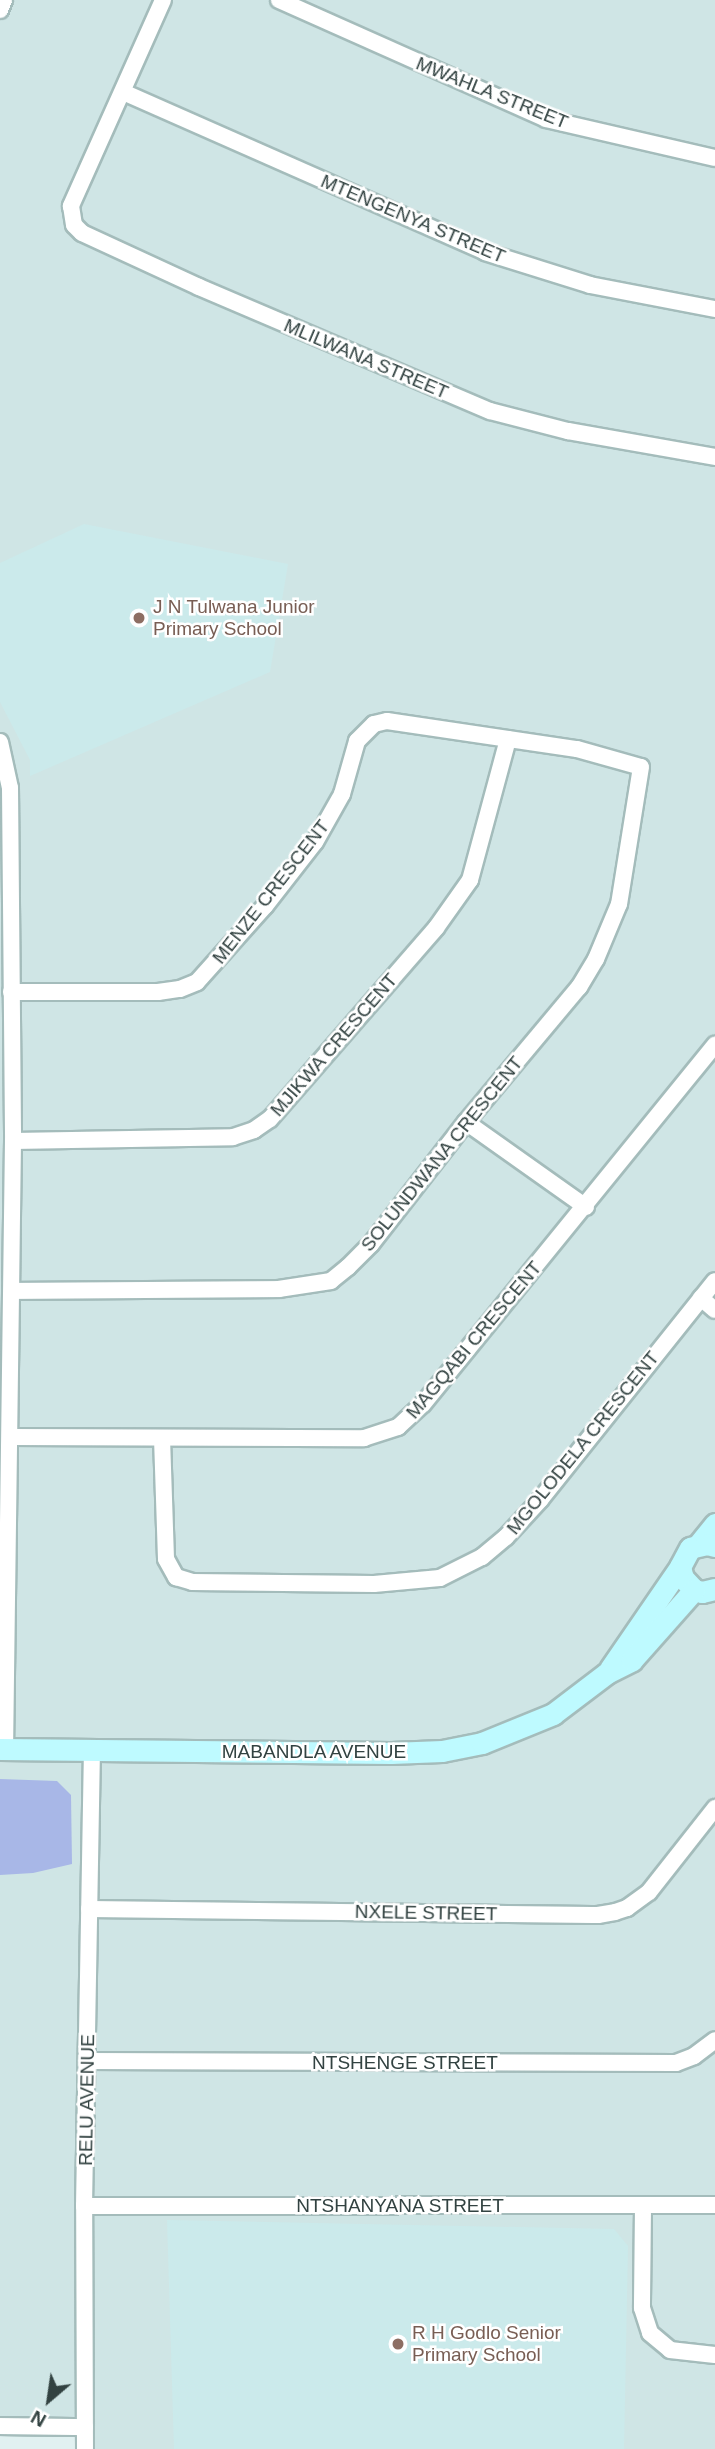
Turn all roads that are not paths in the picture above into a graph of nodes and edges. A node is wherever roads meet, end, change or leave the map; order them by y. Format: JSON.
{"nodes":[{"id":1,"x":4,"y":0,"type":"edge"},
{"id":2,"x":163,"y":0,"type":"edge"},
{"id":3,"x":279,"y":0,"type":"edge"},
{"id":4,"x":0,"y":9,"type":"edge"},
{"id":5,"x":123,"y":92,"type":"junction"},
{"id":6,"x":715,"y":158,"type":"edge"},
{"id":7,"x":715,"y":309,"type":"edge"},
{"id":8,"x":715,"y":457,"type":"edge"},
{"id":9,"x":508,"y":739,"type":"junction"},
{"id":10,"x":0,"y":742,"type":"edge"},
{"id":11,"x":5,"y":847,"type":"edge"},
{"id":12,"x":11,"y":992,"type":"junction"},
{"id":13,"x":715,"y":1045,"type":"edge"},
{"id":14,"x":466,"y":1122,"type":"junction"},
{"id":15,"x":13,"y":1141,"type":"junction"},
{"id":16,"x":586,"y":1207,"type":"junction"},
{"id":17,"x":715,"y":1281,"type":"edge"},
{"id":18,"x":12,"y":1291,"type":"junction"},
{"id":19,"x":701,"y":1298,"type":"junction"},
{"id":20,"x":715,"y":1310,"type":"edge"},
{"id":21,"x":10,"y":1437,"type":"junction"},
{"id":22,"x":162,"y":1438,"type":"junction"},
{"id":23,"x":715,"y":1524,"type":"edge"},
{"id":24,"x":706,"y":1546,"type":"edge"},
{"id":25,"x":680,"y":1567,"type":"junction"},
{"id":26,"x":3,"y":1583,"type":"edge"},
{"id":27,"x":709,"y":1591,"type":"edge"},
{"id":28,"x":607,"y":1674,"type":"junction"},
{"id":29,"x":3,"y":1749,"type":"edge"},
{"id":30,"x":92,"y":1752,"type":"junction"},
{"id":31,"x":715,"y":1808,"type":"edge"},
{"id":32,"x":89,"y":1909,"type":"junction"},
{"id":33,"x":715,"y":2040,"type":"edge"},
{"id":34,"x":88,"y":2062,"type":"junction"},
{"id":35,"x":715,"y":2205,"type":"edge"},
{"id":36,"x":84,"y":2206,"type":"junction"},
{"id":37,"x":643,"y":2207,"type":"junction"},
{"id":38,"x":715,"y":2355,"type":"edge"},
{"id":39,"x":0,"y":2426,"type":"edge"},
{"id":40,"x":85,"y":2427,"type":"junction"},
{"id":41,"x":85,"y":2449,"type":"edge"}],
"edges":[{"from":1,"to":4,"type":"street"},
{"from":2,"to":5,"type":"street","name":"MLILWANA STREET"},
{"from":3,"to":6,"type":"street","name":"MWAHLA STREET"},
{"from":5,"to":7,"type":"street","name":"MTENGENYA STREET"},
{"from":5,"to":8,"type":"street","name":"MLILWANA STREET"},
{"from":9,"to":12,"type":"street","name":"MENZE CRESCENT"},
{"from":9,"to":14,"type":"street","name":"SOLUNDWANA CRESCENT"},
{"from":9,"to":15,"type":"street","name":"MJIKWA CRESCENT"},
{"from":10,"to":11,"type":"street"},
{"from":11,"to":12,"type":"street"},
{"from":12,"to":15,"type":"street"},
{"from":13,"to":16,"type":"street","name":"MAGQABI CRESCENT"},
{"from":14,"to":16,"type":"street"},
{"from":14,"to":18,"type":"street","name":"SOLUNDWANA CRESCENT"},
{"from":15,"to":18,"type":"street"},
{"from":16,"to":22,"type":"street","name":"MAGQABI CRESCENT"},
{"from":17,"to":19,"type":"street","name":"MGOLODELA CRESCENT"},
{"from":18,"to":21,"type":"street"},
{"from":19,"to":20,"type":"street"},
{"from":19,"to":22,"type":"street","name":"MGOLODELA CRESCENT"},
{"from":21,"to":22,"type":"street","name":"MAGQABI CRESCENT"},
{"from":21,"to":26,"type":"street"},
{"from":23,"to":24,"type":"street"},
{"from":24,"to":25,"type":"street","name":"MABANDLA AVENUE"},
{"from":25,"to":27,"type":"street"},
{"from":25,"to":28,"type":"street","name":"MABANDLA AVENUE"},
{"from":26,"to":29,"type":"street"},
{"from":27,"to":28,"type":"street","name":"MABANDLA AVENUE"},
{"from":28,"to":30,"type":"street","name":"MABANDLA AVENUE"},
{"from":29,"to":30,"type":"street","name":"MABANDLA AVENUE"},
{"from":30,"to":32,"type":"street","name":"RELU AVENUE"},
{"from":31,"to":32,"type":"street","name":"NXELE STREET"},
{"from":32,"to":34,"type":"street","name":"RELU AVENUE"},
{"from":33,"to":34,"type":"street","name":"NTSHENGE STREET"},
{"from":34,"to":36,"type":"street","name":"RELU AVENUE"},
{"from":35,"to":37,"type":"street","name":"NTSHANYANA STREET"},
{"from":36,"to":37,"type":"street","name":"NTSHANYANA STREET"},
{"from":36,"to":40,"type":"street","name":"RELU AVENUE"},
{"from":37,"to":38,"type":"street"},
{"from":39,"to":40,"type":"street"},
{"from":40,"to":41,"type":"street","name":"RELU AVENUE"}]}
